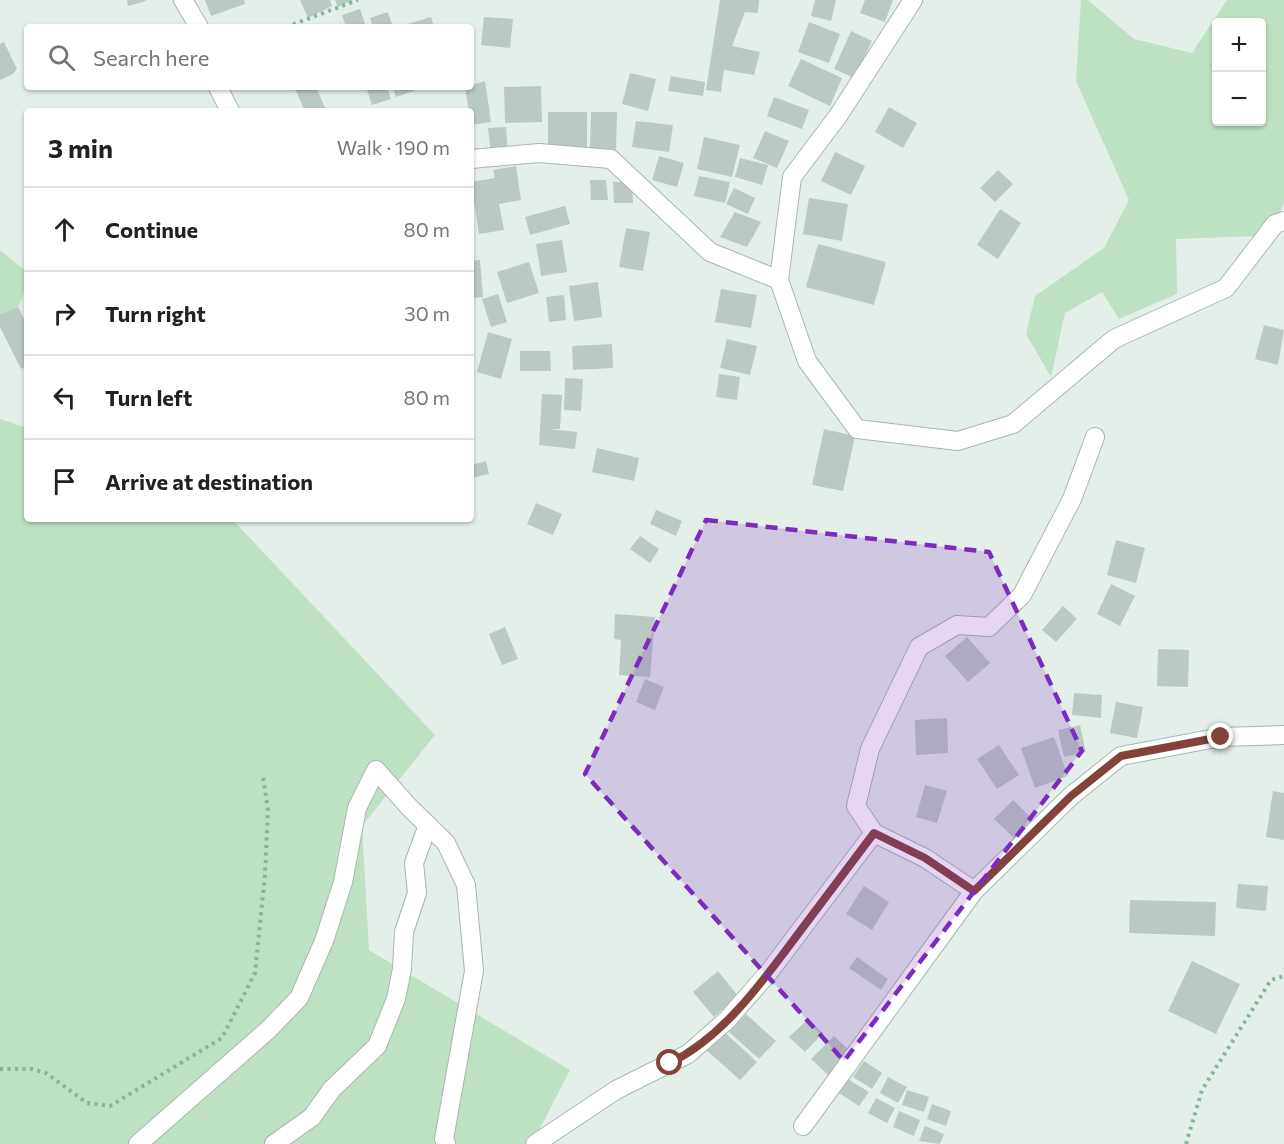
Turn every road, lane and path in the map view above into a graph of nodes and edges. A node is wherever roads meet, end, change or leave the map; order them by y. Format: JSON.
{"nodes":[{"id":1,"x":183,"y":0,"type":"edge"},
{"id":2,"x":358,"y":0,"type":"edge"},
{"id":3,"x":913,"y":0,"type":"edge"},
{"id":4,"x":197,"y":24,"type":"edge"},
{"id":5,"x":294,"y":24,"type":"edge"},
{"id":6,"x":220,"y":90,"type":"edge"},
{"id":7,"x":228,"y":108,"type":"edge"},
{"id":8,"x":474,"y":159,"type":"edge"},
{"id":9,"x":1284,"y":221,"type":"edge"},
{"id":10,"x":779,"y":280,"type":"junction"},
{"id":11,"x":1095,"y":437,"type":"dead end"},
{"id":12,"x":1284,"y":735,"type":"edge"},
{"id":13,"x":263,"y":777,"type":"dead end"},
{"id":14,"x":428,"y":825,"type":"junction"},
{"id":15,"x":874,"y":833,"type":"junction"},
{"id":16,"x":974,"y":891,"type":"junction"},
{"id":17,"x":1284,"y":975,"type":"edge"},
{"id":18,"x":0,"y":1069,"type":"edge"},
{"id":19,"x":803,"y":1126,"type":"dead end"},
{"id":20,"x":138,"y":1144,"type":"edge"},
{"id":21,"x":274,"y":1144,"type":"edge"},
{"id":22,"x":446,"y":1144,"type":"edge"},
{"id":23,"x":535,"y":1144,"type":"edge"},
{"id":24,"x":1186,"y":1144,"type":"edge"}],
"edges":[{"from":1,"to":4,"type":"street"},
{"from":2,"to":5,"type":"path"},
{"from":3,"to":10,"type":"street"},
{"from":6,"to":7,"type":"street"},
{"from":8,"to":10,"type":"street"},
{"from":9,"to":10,"type":"street"},
{"from":11,"to":15,"type":"street"},
{"from":12,"to":16,"type":"street"},
{"from":13,"to":18,"type":"path"},
{"from":14,"to":20,"type":"street"},
{"from":14,"to":21,"type":"street"},
{"from":14,"to":22,"type":"street"},
{"from":15,"to":16,"type":"street"},
{"from":15,"to":23,"type":"street"},
{"from":16,"to":19,"type":"street"},
{"from":17,"to":24,"type":"path"}]}
